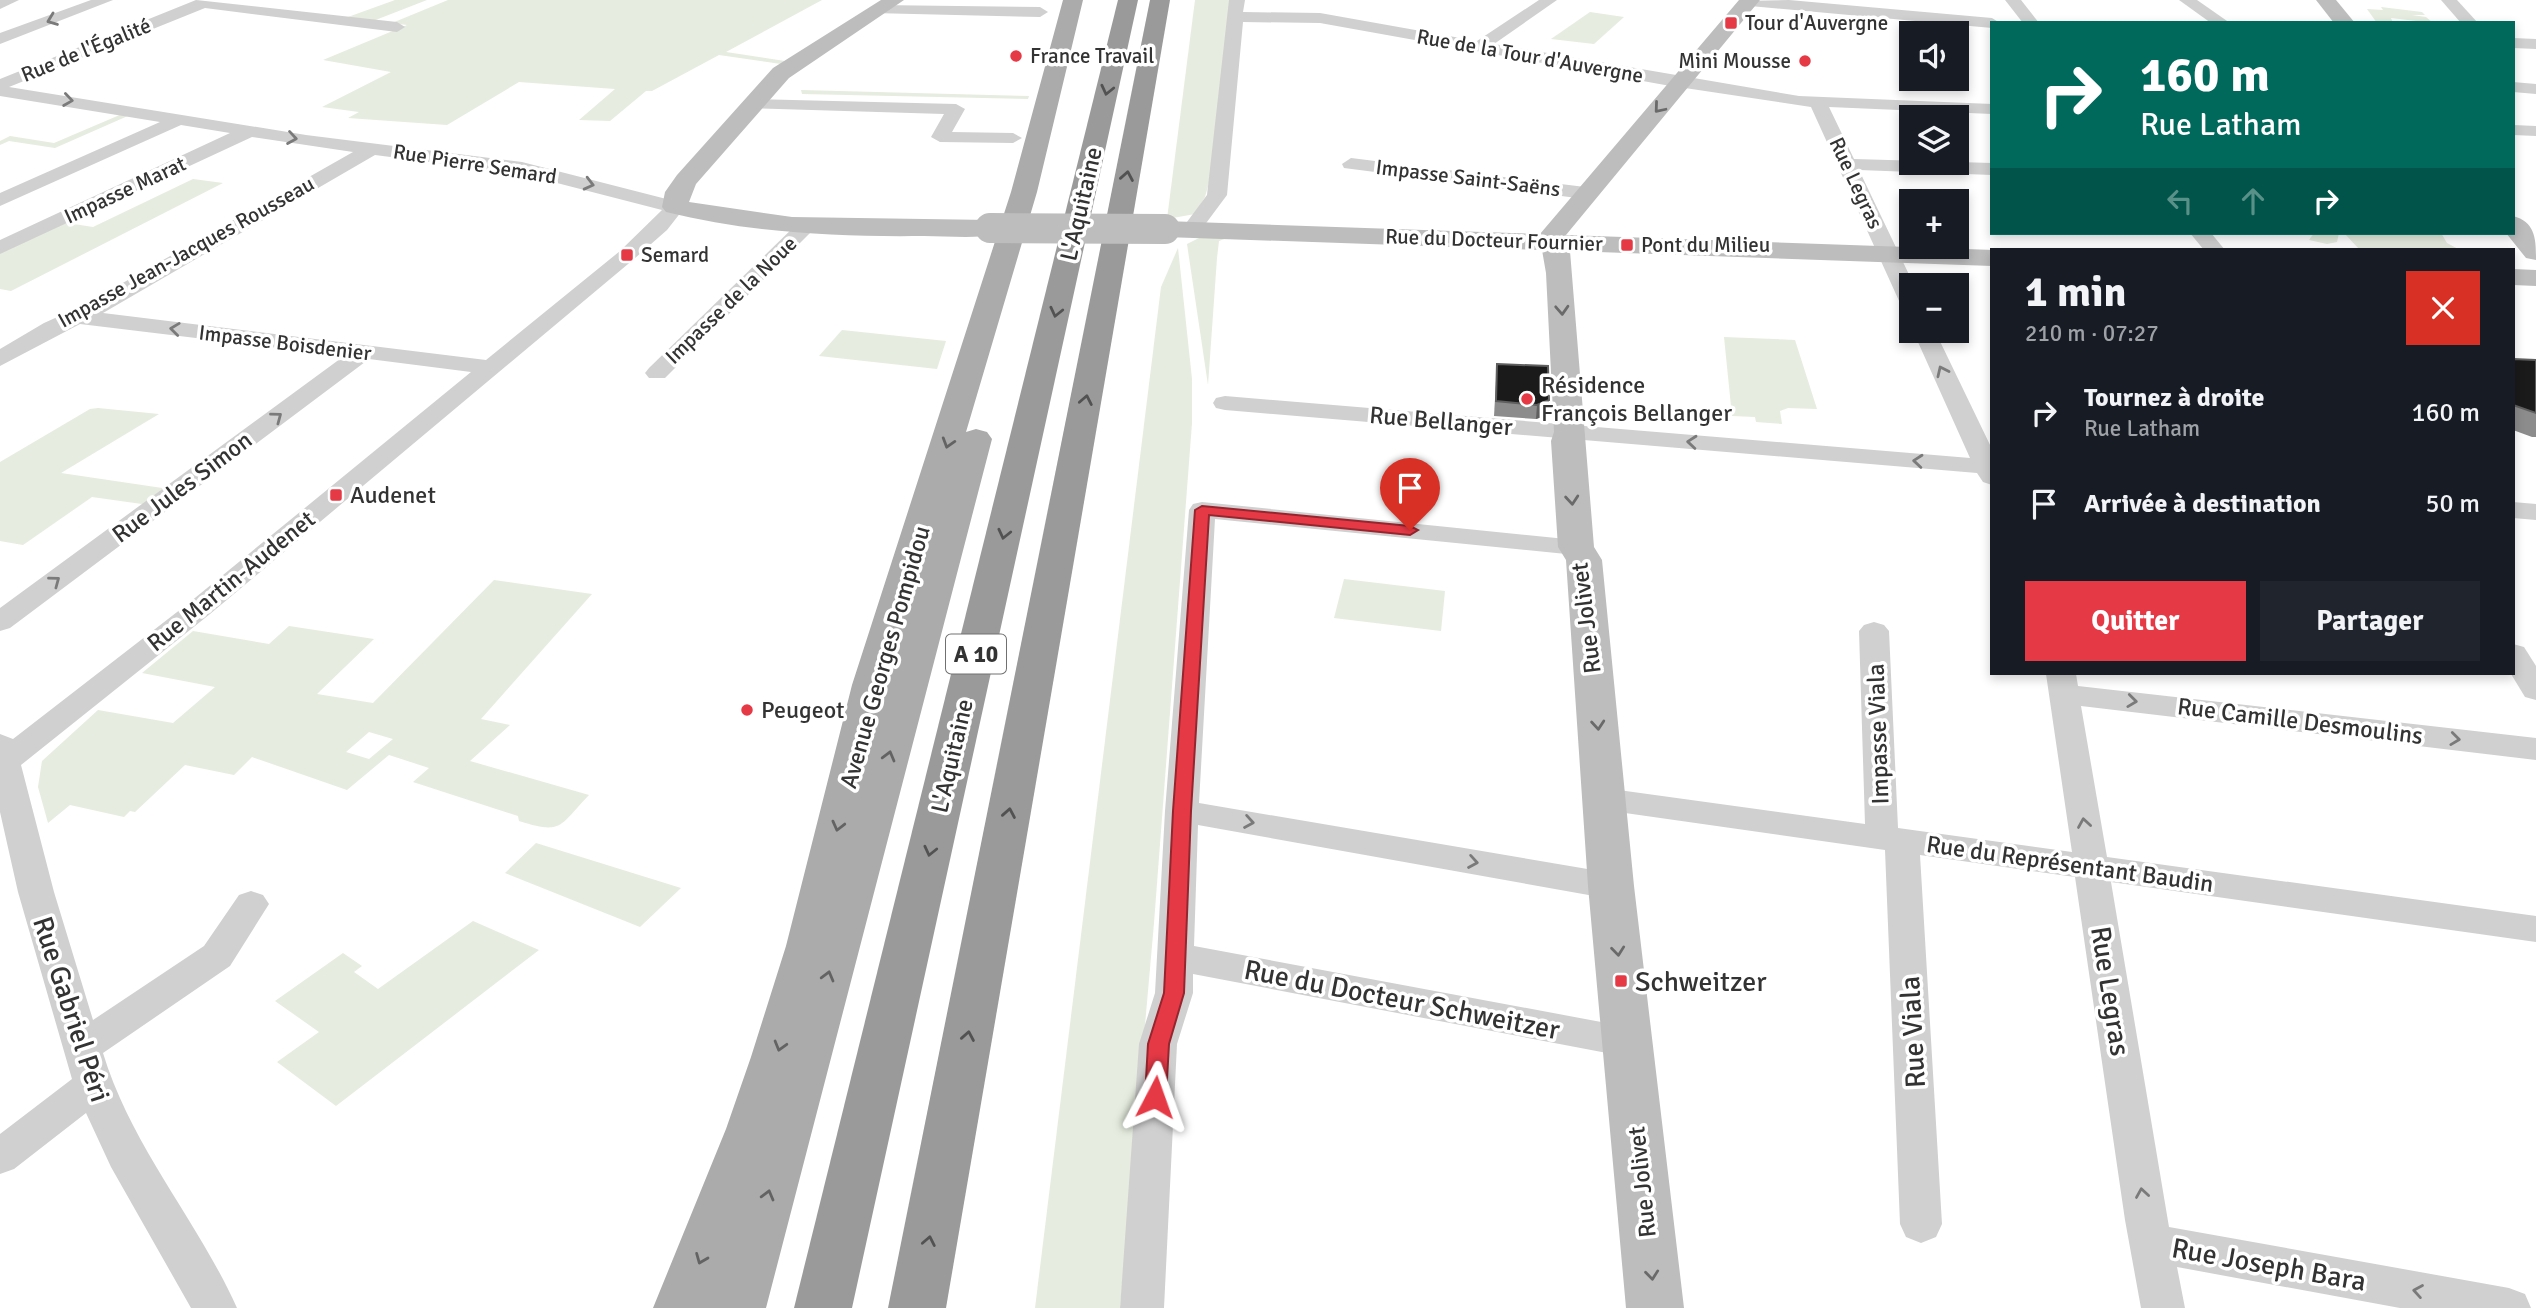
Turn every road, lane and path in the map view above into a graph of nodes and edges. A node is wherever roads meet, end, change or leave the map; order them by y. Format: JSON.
{"nodes":[{"id":1,"x":11,"y":0,"type":"edge"},
{"id":2,"x":105,"y":0,"type":"edge"},
{"id":3,"x":1093,"y":0,"type":"edge"},
{"id":4,"x":1128,"y":0,"type":"edge"},
{"id":5,"x":1160,"y":0,"type":"edge"},
{"id":6,"x":1549,"y":0,"type":"edge"},
{"id":7,"x":2013,"y":0,"type":"edge"},
{"id":8,"x":2187,"y":0,"type":"edge"},
{"id":9,"x":2326,"y":0,"type":"edge"},
{"id":10,"x":2449,"y":0,"type":"edge"},
{"id":11,"x":1750,"y":1,"type":"edge"},
{"id":12,"x":206,"y":2,"type":"edge"},
{"id":13,"x":0,"y":4,"type":"edge"},
{"id":14,"x":886,"y":5,"type":"edge"},
{"id":15,"x":1056,"y":6,"type":"edge"},
{"id":16,"x":1237,"y":7,"type":"edge"},
{"id":17,"x":1323,"y":7,"type":"edge"},
{"id":18,"x":2029,"y":21,"type":"edge"},
{"id":19,"x":2219,"y":21,"type":"edge"},
{"id":20,"x":2343,"y":21,"type":"edge"},
{"id":21,"x":2468,"y":21,"type":"edge"},
{"id":22,"x":1990,"y":23,"type":"edge"},
{"id":23,"x":397,"y":27,"type":"dead end"},
{"id":24,"x":0,"y":39,"type":"edge"},
{"id":25,"x":2515,"y":43,"type":"edge"},
{"id":26,"x":2536,"y":44,"type":"edge"},
{"id":27,"x":1479,"y":47,"type":"junction"},
{"id":28,"x":1681,"y":82,"type":"junction"},
{"id":29,"x":0,"y":85,"type":"edge"},
{"id":30,"x":2515,"y":88,"type":"edge"},
{"id":31,"x":2536,"y":89,"type":"edge"},
{"id":32,"x":0,"y":91,"type":"edge"},
{"id":33,"x":1818,"y":102,"type":"junction"},
{"id":34,"x":754,"y":104,"type":"junction"},
{"id":35,"x":1990,"y":109,"type":"edge"},
{"id":36,"x":181,"y":119,"type":"junction"},
{"id":37,"x":2515,"y":130,"type":"edge"},
{"id":38,"x":250,"y":131,"type":"junction"},
{"id":39,"x":2536,"y":131,"type":"edge"},
{"id":40,"x":1013,"y":138,"type":"dead end"},
{"id":41,"x":373,"y":148,"type":"junction"},
{"id":42,"x":1352,"y":164,"type":"dead end"},
{"id":43,"x":1847,"y":164,"type":"junction"},
{"id":44,"x":1990,"y":169,"type":"edge"},
{"id":45,"x":1585,"y":193,"type":"junction"},
{"id":46,"x":0,"y":200,"type":"edge"},
{"id":47,"x":675,"y":207,"type":"junction"},
{"id":48,"x":806,"y":226,"type":"junction"},
{"id":49,"x":2515,"y":226,"type":"edge"},
{"id":50,"x":1178,"y":229,"type":"junction"},
{"id":51,"x":1555,"y":242,"type":"junction"},
{"id":52,"x":0,"y":248,"type":"edge"},
{"id":53,"x":2536,"y":252,"type":"edge"},
{"id":54,"x":1889,"y":255,"type":"junction"},
{"id":55,"x":1990,"y":258,"type":"edge"},
{"id":56,"x":1899,"y":277,"type":"edge"},
{"id":57,"x":2515,"y":277,"type":"edge"},
{"id":58,"x":2536,"y":278,"type":"edge"},
{"id":59,"x":80,"y":317,"type":"junction"},
{"id":60,"x":1930,"y":343,"type":"edge"},
{"id":61,"x":364,"y":352,"type":"junction"},
{"id":62,"x":0,"y":359,"type":"edge"},
{"id":63,"x":490,"y":367,"type":"junction"},
{"id":64,"x":657,"y":373,"type":"dead end"},
{"id":65,"x":1225,"y":403,"type":"dead end"},
{"id":66,"x":1570,"y":432,"type":"junction"},
{"id":67,"x":1990,"y":470,"type":"edge"},
{"id":68,"x":2515,"y":510,"type":"edge"},
{"id":69,"x":2536,"y":512,"type":"edge"},
{"id":70,"x":1576,"y":547,"type":"junction"},
{"id":71,"x":0,"y":622,"type":"edge"},
{"id":72,"x":1874,"y":631,"type":"dead end"},
{"id":73,"x":2515,"y":656,"type":"edge"},
{"id":74,"x":2062,"y":684,"type":"edge"},
{"id":75,"x":2536,"y":690,"type":"edge"},
{"id":76,"x":2536,"y":749,"type":"edge"},
{"id":77,"x":2,"y":756,"type":"edge"},
{"id":78,"x":1604,"y":799,"type":"junction"},
{"id":79,"x":1182,"y":811,"type":"junction"},
{"id":80,"x":1892,"y":839,"type":"junction"},
{"id":81,"x":2091,"y":867,"type":"junction"},
{"id":82,"x":1611,"y":886,"type":"junction"},
{"id":83,"x":251,"y":904,"type":"dead end"},
{"id":84,"x":2536,"y":929,"type":"edge"},
{"id":85,"x":1177,"y":957,"type":"junction"},
{"id":86,"x":1628,"y":1042,"type":"junction"},
{"id":87,"x":79,"y":1048,"type":"junction"},
{"id":88,"x":93,"y":1086,"type":"junction"},
{"id":89,"x":0,"y":1157,"type":"edge"},
{"id":90,"x":1921,"y":1224,"type":"dead end"},
{"id":91,"x":2152,"y":1243,"type":"junction"},
{"id":92,"x":217,"y":1303,"type":"edge"},
{"id":93,"x":682,"y":1308,"type":"edge"},
{"id":94,"x":737,"y":1308,"type":"edge"},
{"id":95,"x":822,"y":1308,"type":"edge"},
{"id":96,"x":916,"y":1308,"type":"edge"},
{"id":97,"x":1142,"y":1308,"type":"edge"},
{"id":98,"x":1655,"y":1308,"type":"edge"},
{"id":99,"x":2163,"y":1308,"type":"edge"},
{"id":100,"x":2509,"y":1308,"type":"edge"}],
"edges":[{"from":1,"to":13,"type":"street"},
{"from":2,"to":24,"type":"street","one_way":true},
{"from":94,"to":3,"type":"main road","name":"Avenue Georges Pompidou","one_way":true},
{"from":4,"to":95,"type":"highway","name":"L'Aquitaine","number":"A 10","one_way":true},
{"from":96,"to":5,"type":"highway","name":"L'Aquitaine","number":"A 10","one_way":true},
{"from":6,"to":27,"type":"street"},
{"from":7,"to":18,"type":"street"},
{"from":8,"to":19,"type":"street"},
{"from":9,"to":20,"type":"street"},
{"from":10,"to":21,"type":"street"},
{"from":11,"to":22,"type":"street"},
{"from":11,"to":28,"type":"street"},
{"from":12,"to":23,"type":"street"},
{"from":12,"to":29,"type":"street","name":"Rue de l'Égalité"},
{"from":14,"to":15,"type":"street"},
{"from":14,"to":34,"type":"street"},
{"from":15,"to":93,"type":"main road","name":"Avenue Georges Pompidou","one_way":true},
{"from":16,"to":17,"type":"street","name":"Rue de la Tour d'Auvergne"},
{"from":16,"to":50,"type":"street"},
{"from":17,"to":27,"type":"street","name":"Rue de la Tour d'Auvergne"},
{"from":25,"to":26,"type":"street"},
{"from":27,"to":28,"type":"street","name":"Rue de la Tour d'Auvergne"},
{"from":28,"to":33,"type":"street","name":"Rue de la Tour d'Auvergne"},
{"from":28,"to":45,"type":"street","one_way":true},
{"from":30,"to":31,"type":"street"},
{"from":32,"to":36,"type":"street","name":"Rue Pierre Semard","one_way":true},
{"from":33,"to":35,"type":"street","name":"Rue de la Tour d'Auvergne"},
{"from":33,"to":43,"type":"street","name":"Rue Legras"},
{"from":34,"to":40,"type":"street"},
{"from":34,"to":47,"type":"street"},
{"from":36,"to":38,"type":"street","name":"Rue Pierre Semard"},
{"from":36,"to":46,"type":"street"},
{"from":37,"to":39,"type":"street"},
{"from":38,"to":41,"type":"street","name":"Rue Pierre Semard","one_way":true},
{"from":38,"to":52,"type":"street","name":"Impasse Marat"},
{"from":41,"to":47,"type":"street","name":"Rue Pierre Semard","one_way":true},
{"from":41,"to":59,"type":"street","name":"Impasse Jean-Jacques Rousseau"},
{"from":42,"to":45,"type":"street","name":"Impasse Saint-Saëns"},
{"from":43,"to":44,"type":"street"},
{"from":43,"to":54,"type":"street","name":"Rue Legras"},
{"from":45,"to":51,"type":"street"},
{"from":47,"to":48,"type":"street","name":"Rue Pierre Semard"},
{"from":47,"to":63,"type":"street","name":"Rue Martin-Audenet"},
{"from":48,"to":50,"type":"street","name":"Rue Pierre Semard","bridge":true},
{"from":48,"to":64,"type":"street","name":"Impasse de la Noue"},
{"from":49,"to":53,"type":"street"},
{"from":50,"to":51,"type":"street","name":"Rue du Docteur Fournier"},
{"from":51,"to":54,"type":"street","name":"Rue du Docteur Fournier"},
{"from":51,"to":66,"type":"street","name":"Rue Jolivet","one_way":true},
{"from":54,"to":55,"type":"street","name":"Rue du Docteur Fournier"},
{"from":54,"to":56,"type":"street","name":"Rue Legras"},
{"from":57,"to":58,"type":"street"},
{"from":61,"to":59,"type":"street","name":"Impasse Boisdenier","one_way":true},
{"from":59,"to":62,"type":"street","name":"Impasse Jean-Jacques Rousseau"},
{"from":67,"to":60,"type":"street","one_way":true},
{"from":61,"to":63,"type":"street","name":"Impasse Boisdenier"},
{"from":71,"to":61,"type":"street","name":"Rue Jules Simon","one_way":true},
{"from":63,"to":77,"type":"street","name":"Rue Martin-Audenet"},
{"from":65,"to":66,"type":"street","name":"Rue Bellanger"},
{"from":67,"to":66,"type":"street","name":"Rue Bellanger","one_way":true},
{"from":66,"to":70,"type":"street","name":"Rue Jolivet","one_way":true},
{"from":68,"to":69,"type":"street"},
{"from":70,"to":78,"type":"street","name":"Rue Jolivet","one_way":true},
{"from":70,"to":79,"type":"street"},
{"from":72,"to":80,"type":"street","name":"Impasse Viala"},
{"from":73,"to":75,"type":"street"},
{"from":74,"to":76,"type":"street","name":"Rue Camille Desmoulins","one_way":true},
{"from":81,"to":74,"type":"street","name":"Rue Legras","one_way":true},
{"from":77,"to":87,"type":"street","name":"Rue Gabriel Péri"},
{"from":78,"to":80,"type":"street","name":"Rue du Représentant Baudin"},
{"from":78,"to":82,"type":"street","name":"Rue Jolivet"},
{"from":79,"to":82,"type":"street","one_way":true},
{"from":79,"to":85,"type":"street"},
{"from":80,"to":81,"type":"street","name":"Rue du Représentant Baudin"},
{"from":80,"to":90,"type":"street","name":"Rue Viala"},
{"from":81,"to":84,"type":"street","name":"Rue du Représentant Baudin"},
{"from":91,"to":81,"type":"street","name":"Rue Legras","one_way":true},
{"from":82,"to":86,"type":"street","name":"Rue Jolivet","one_way":true},
{"from":83,"to":87,"type":"street"},
{"from":85,"to":86,"type":"street","name":"Rue du Docteur Schweitzer"},
{"from":85,"to":97,"type":"street"},
{"from":86,"to":98,"type":"street","name":"Rue Jolivet","one_way":true},
{"from":87,"to":88,"type":"street","name":"Rue Gabriel Péri"},
{"from":88,"to":89,"type":"street"},
{"from":88,"to":92,"type":"street","name":"Rue Gabriel Péri"},
{"from":91,"to":99,"type":"street","name":"Rue Legras"},
{"from":100,"to":91,"type":"street","name":"Rue Joseph Bara","one_way":true}]}
